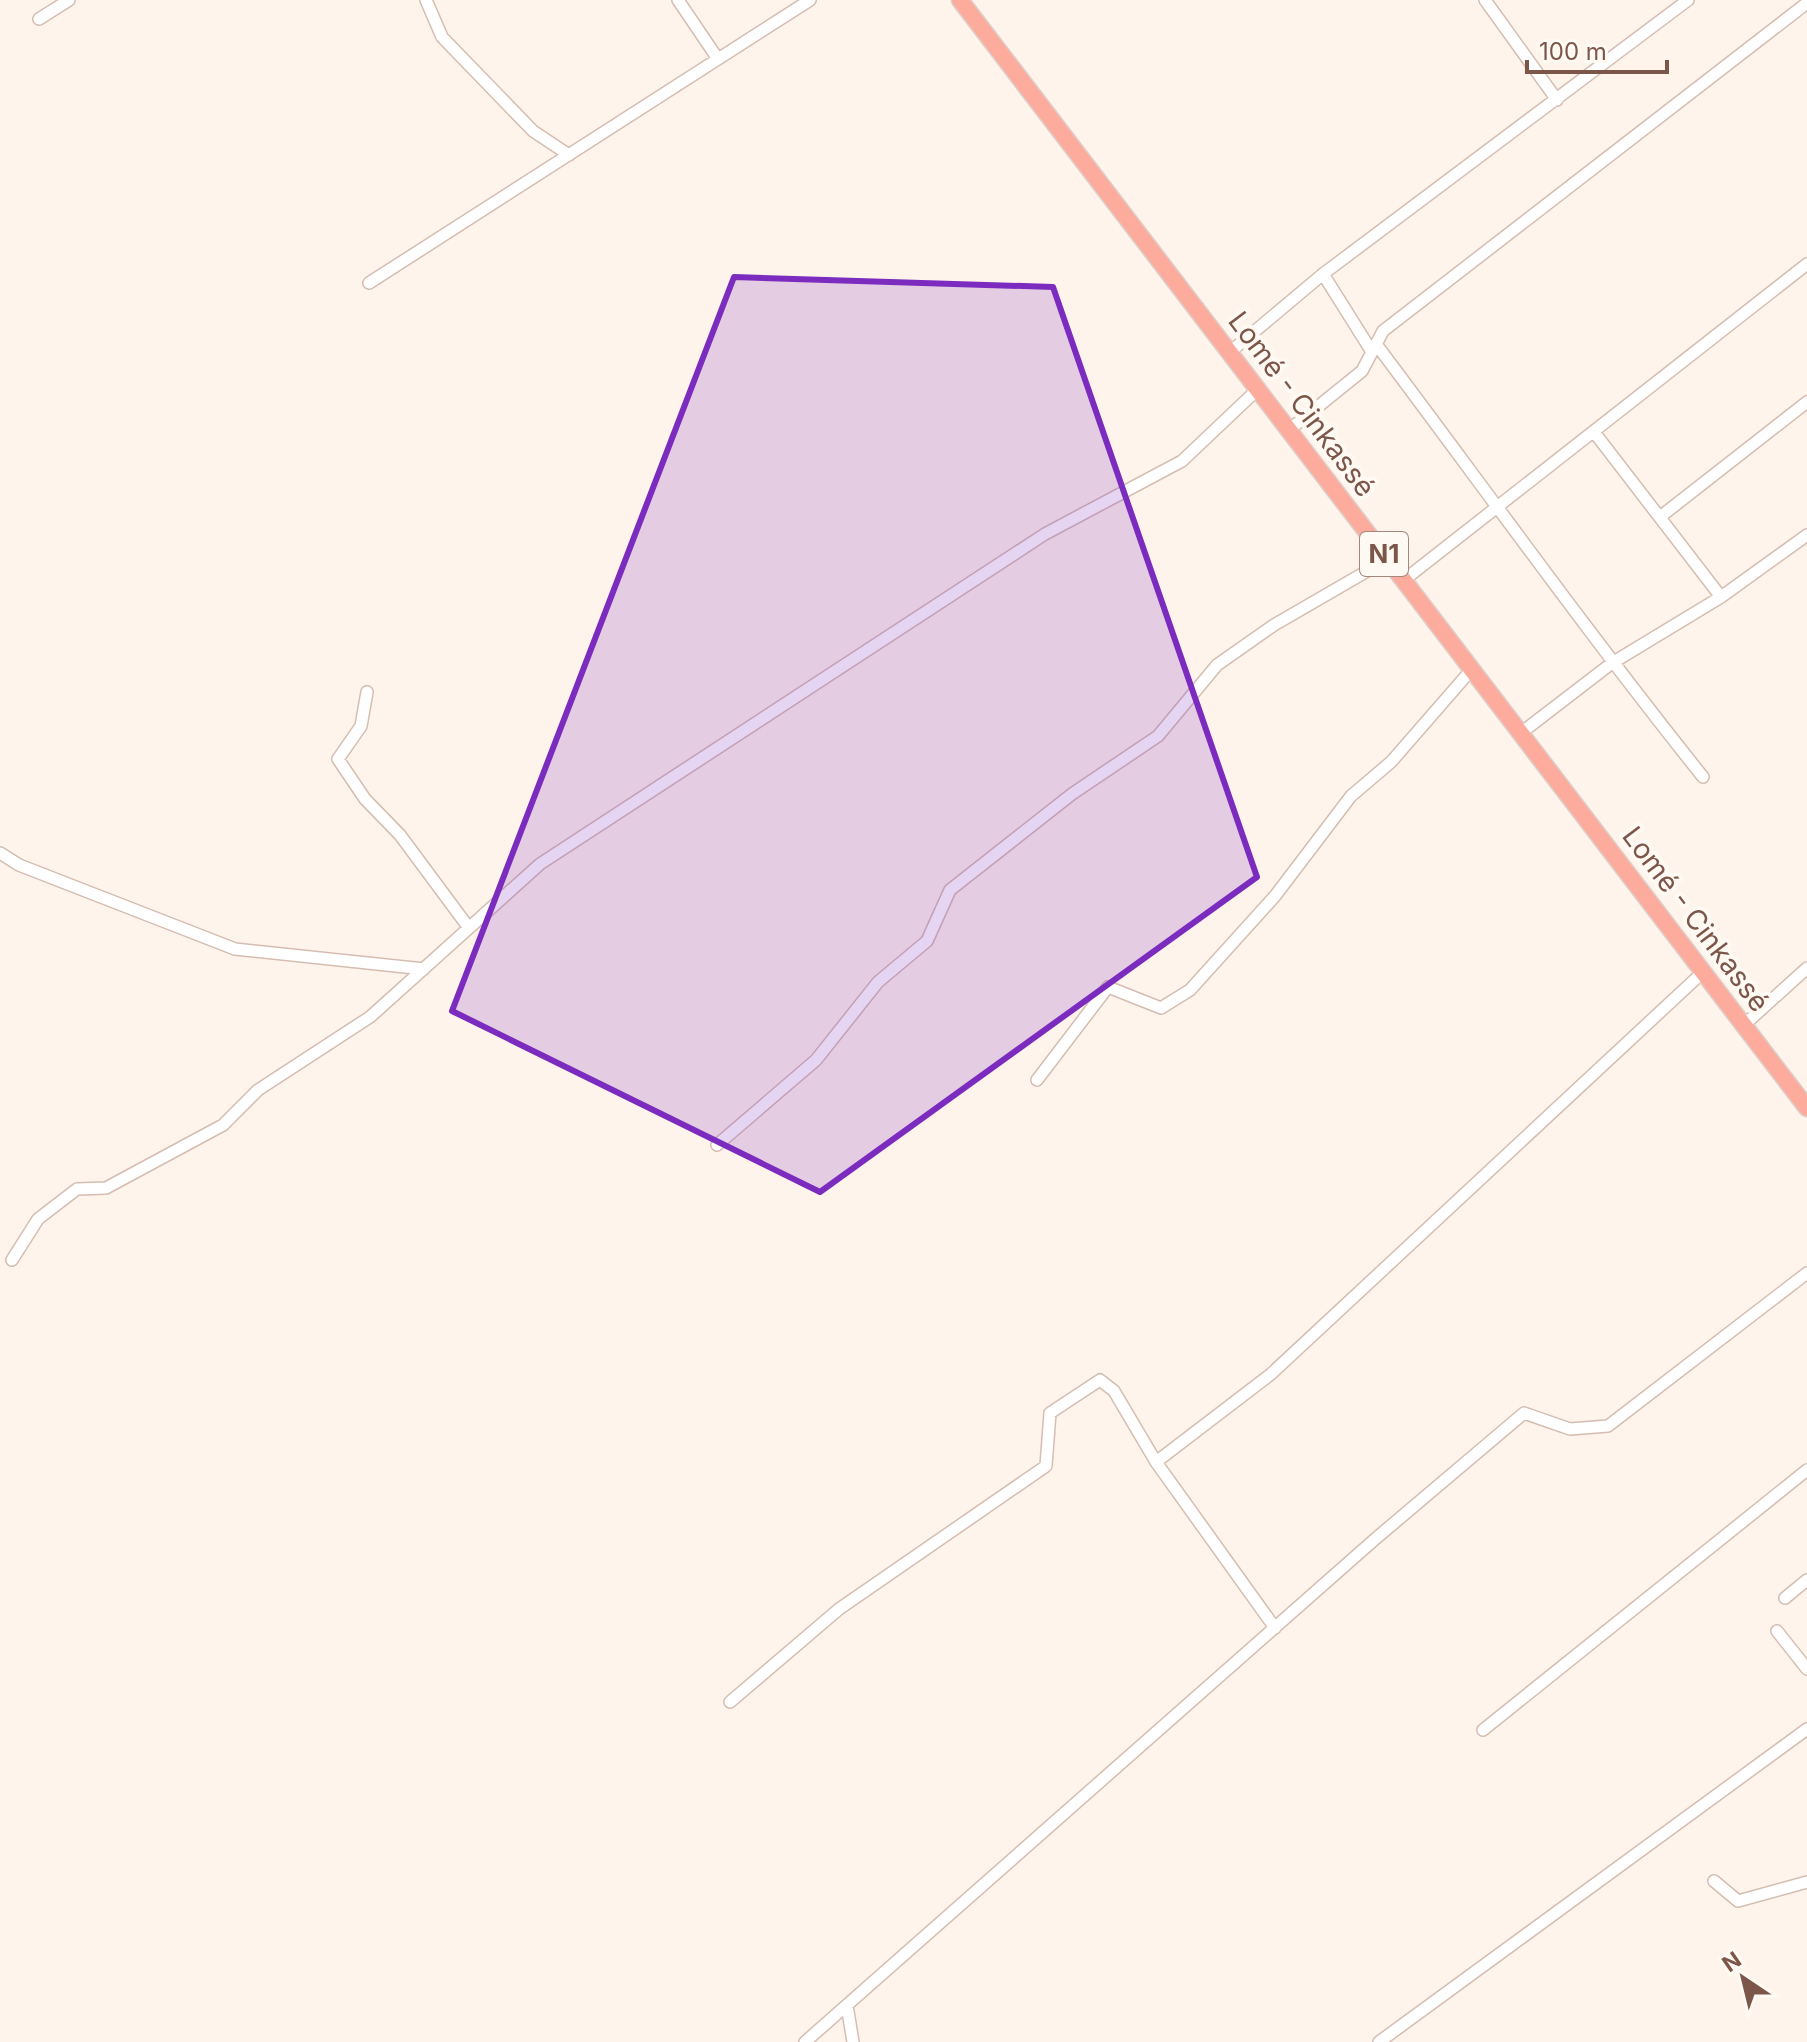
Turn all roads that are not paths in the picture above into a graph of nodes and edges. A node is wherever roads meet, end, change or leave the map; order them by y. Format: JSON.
{"nodes":[{"id":1,"x":69,"y":0,"type":"edge"},
{"id":2,"x":426,"y":0,"type":"edge"},
{"id":3,"x":678,"y":0,"type":"edge"},
{"id":4,"x":810,"y":0,"type":"edge"},
{"id":5,"x":960,"y":0,"type":"edge"},
{"id":6,"x":1485,"y":0,"type":"edge"},
{"id":7,"x":1688,"y":0,"type":"edge"},
{"id":8,"x":1806,"y":6,"type":"edge"},
{"id":9,"x":39,"y":19,"type":"dead end"},
{"id":10,"x":718,"y":59,"type":"junction"},
{"id":11,"x":1557,"y":100,"type":"junction"},
{"id":12,"x":569,"y":155,"type":"junction"},
{"id":13,"x":1807,"y":264,"type":"edge"},
{"id":14,"x":1323,"y":274,"type":"junction"},
{"id":15,"x":369,"y":283,"type":"dead end"},
{"id":16,"x":1374,"y":348,"type":"junction"},
{"id":17,"x":1230,"y":352,"type":"junction"},
{"id":18,"x":1258,"y":389,"type":"junction"},
{"id":19,"x":1807,"y":402,"type":"edge"},
{"id":20,"x":1289,"y":430,"type":"junction"},
{"id":21,"x":1594,"y":432,"type":"junction"},
{"id":22,"x":1499,"y":506,"type":"junction"},
{"id":23,"x":1660,"y":517,"type":"junction"},
{"id":24,"x":1807,"y":535,"type":"edge"},
{"id":25,"x":1388,"y":559,"type":"junction"},
{"id":26,"x":1404,"y":580,"type":"junction"},
{"id":27,"x":1721,"y":597,"type":"junction"},
{"id":28,"x":1612,"y":663,"type":"junction"},
{"id":29,"x":1472,"y":669,"type":"junction"},
{"id":30,"x":367,"y":692,"type":"dead end"},
{"id":31,"x":1521,"y":733,"type":"junction"},
{"id":32,"x":1703,"y":777,"type":"dead end"},
{"id":33,"x":0,"y":853,"type":"edge"},
{"id":34,"x":469,"y":928,"type":"junction"},
{"id":35,"x":1807,"y":968,"type":"edge"},
{"id":36,"x":424,"y":969,"type":"junction"},
{"id":37,"x":1703,"y":972,"type":"junction"},
{"id":38,"x":1744,"y":1025,"type":"junction"},
{"id":39,"x":1037,"y":1080,"type":"dead end"},
{"id":40,"x":1807,"y":1107,"type":"edge"},
{"id":41,"x":717,"y":1145,"type":"dead end"},
{"id":42,"x":12,"y":1260,"type":"dead end"},
{"id":43,"x":1807,"y":1273,"type":"edge"},
{"id":44,"x":1156,"y":1462,"type":"junction"},
{"id":45,"x":1807,"y":1470,"type":"edge"},
{"id":46,"x":1807,"y":1580,"type":"edge"},
{"id":47,"x":1785,"y":1598,"type":"dead end"},
{"id":48,"x":1275,"y":1628,"type":"junction"},
{"id":49,"x":1777,"y":1631,"type":"dead end"},
{"id":50,"x":1807,"y":1669,"type":"edge"},
{"id":51,"x":730,"y":1702,"type":"dead end"},
{"id":52,"x":1807,"y":1729,"type":"edge"},
{"id":53,"x":1483,"y":1730,"type":"dead end"},
{"id":54,"x":1714,"y":1881,"type":"dead end"},
{"id":55,"x":1807,"y":1882,"type":"edge"},
{"id":56,"x":847,"y":2005,"type":"junction"},
{"id":57,"x":805,"y":2042,"type":"edge"},
{"id":58,"x":853,"y":2042,"type":"edge"},
{"id":59,"x":1379,"y":2042,"type":"edge"}],
"edges":[{"from":1,"to":9,"type":"street"},
{"from":2,"to":12,"type":"street"},
{"from":3,"to":10,"type":"street"},
{"from":4,"to":10,"type":"street"},
{"from":5,"to":17,"type":"highway","name":"Lomé - Cinkassé","number":"N1"},
{"from":6,"to":11,"type":"street"},
{"from":7,"to":11,"type":"street"},
{"from":8,"to":16,"type":"street"},
{"from":10,"to":12,"type":"street"},
{"from":11,"to":14,"type":"street"},
{"from":12,"to":15,"type":"street"},
{"from":13,"to":21,"type":"street"},
{"from":14,"to":16,"type":"street"},
{"from":14,"to":17,"type":"street"},
{"from":16,"to":20,"type":"street"},
{"from":16,"to":22,"type":"street"},
{"from":17,"to":18,"type":"highway","name":"Lomé - Cinkassé","number":"N1"},
{"from":18,"to":20,"type":"highway","name":"Lomé - Cinkassé","number":"N1"},
{"from":18,"to":34,"type":"street"},
{"from":19,"to":23,"type":"street"},
{"from":20,"to":25,"type":"highway","name":"Lomé - Cinkassé","number":"N1"},
{"from":21,"to":22,"type":"street"},
{"from":21,"to":23,"type":"street"},
{"from":22,"to":26,"type":"street"},
{"from":22,"to":28,"type":"street"},
{"from":23,"to":27,"type":"street"},
{"from":24,"to":27,"type":"street"},
{"from":25,"to":26,"type":"highway","name":"Lomé - Cinkassé","number":"N1"},
{"from":25,"to":41,"type":"street"},
{"from":26,"to":29,"type":"highway","name":"Lomé - Cinkassé","number":"N1"},
{"from":27,"to":28,"type":"street"},
{"from":28,"to":31,"type":"street"},
{"from":28,"to":32,"type":"street"},
{"from":29,"to":31,"type":"highway","name":"Lomé - Cinkassé","number":"N1"},
{"from":29,"to":39,"type":"street"},
{"from":30,"to":34,"type":"street"},
{"from":31,"to":37,"type":"highway","name":"Lomé - Cinkassé","number":"N1"},
{"from":33,"to":36,"type":"street"},
{"from":34,"to":36,"type":"street"},
{"from":35,"to":38,"type":"street"},
{"from":36,"to":42,"type":"street"},
{"from":37,"to":38,"type":"highway","name":"Lomé - Cinkassé","number":"N1"},
{"from":37,"to":44,"type":"street"},
{"from":38,"to":40,"type":"highway","name":"Lomé - Cinkassé","number":"N1"},
{"from":43,"to":48,"type":"street"},
{"from":44,"to":48,"type":"street"},
{"from":44,"to":51,"type":"street"},
{"from":45,"to":53,"type":"street"},
{"from":46,"to":47,"type":"street"},
{"from":48,"to":56,"type":"street"},
{"from":49,"to":50,"type":"street"},
{"from":52,"to":59,"type":"street"},
{"from":54,"to":55,"type":"street"},
{"from":56,"to":57,"type":"street"},
{"from":56,"to":58,"type":"street"}]}
